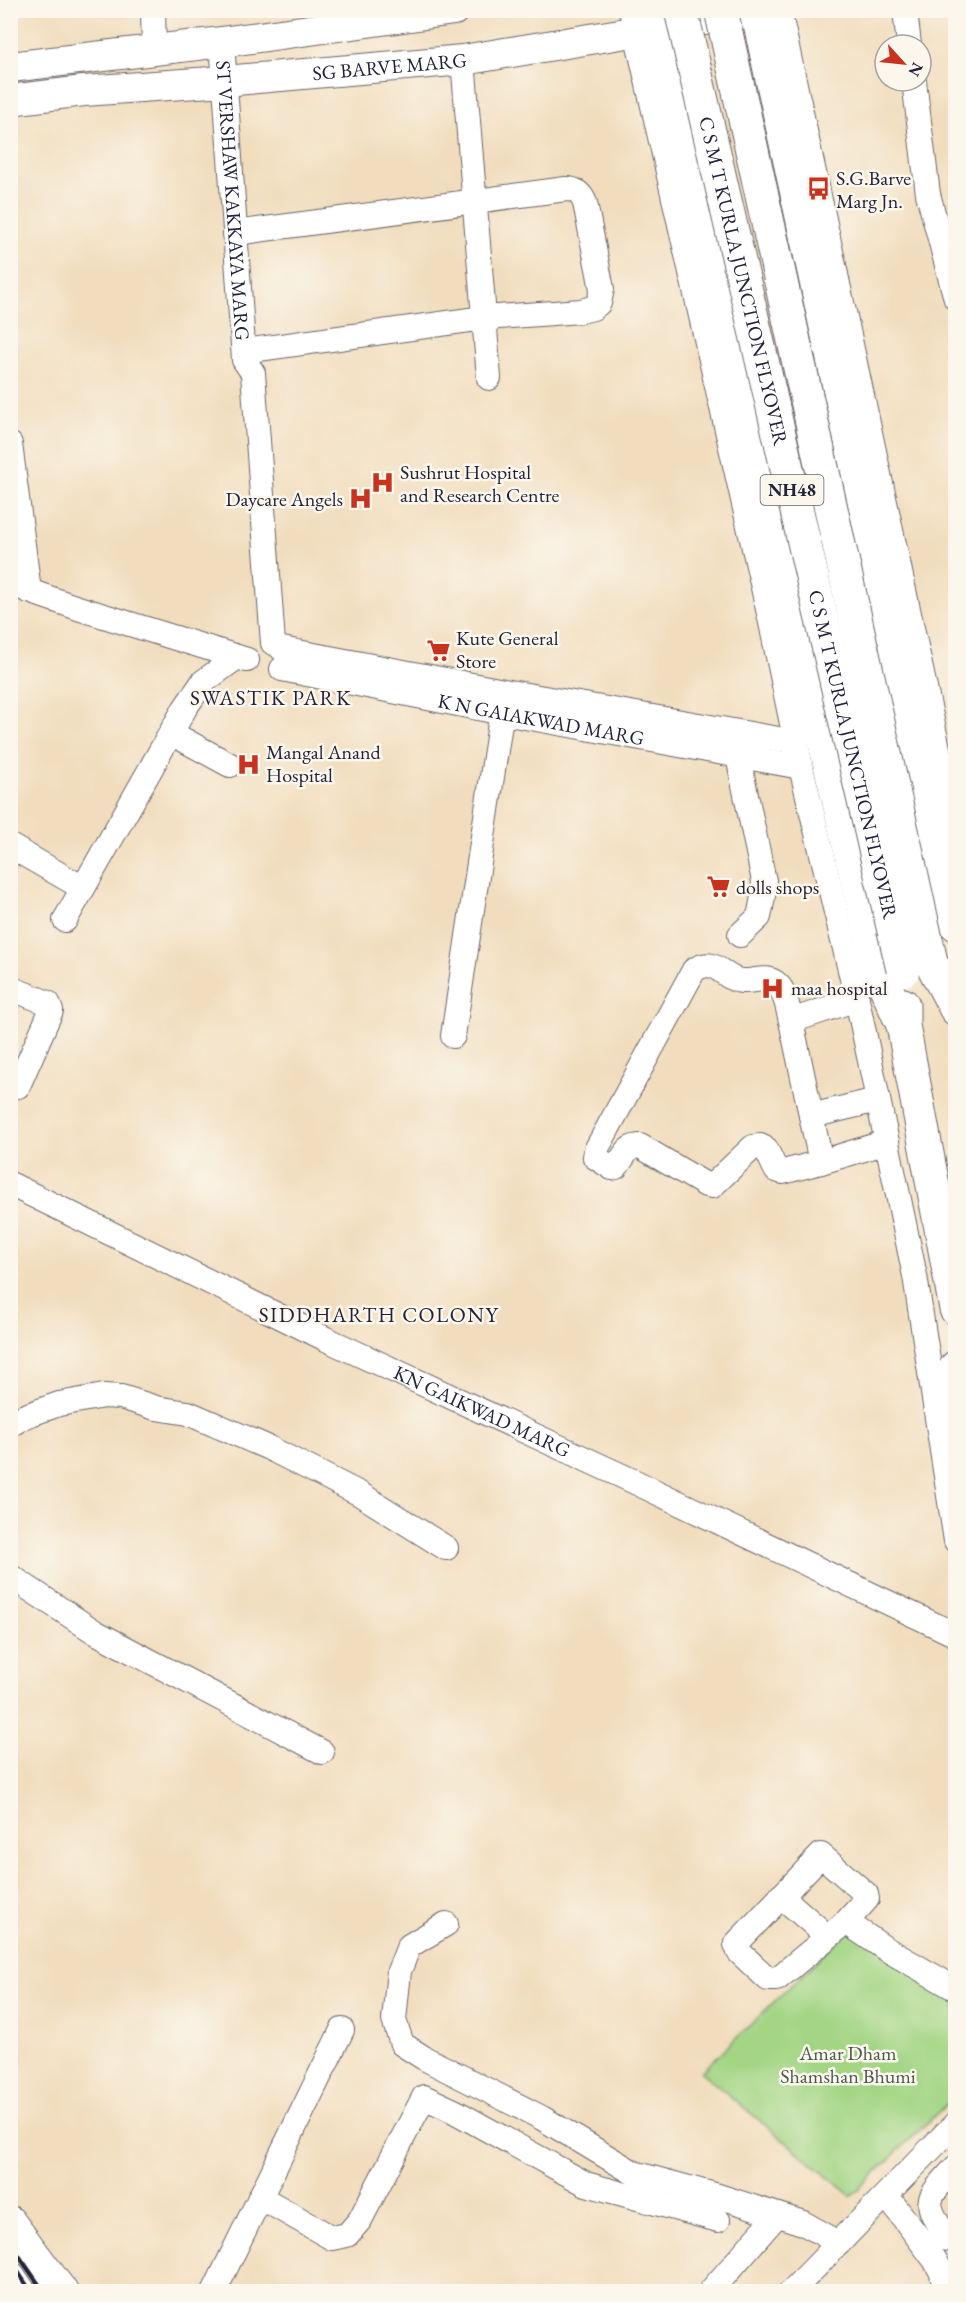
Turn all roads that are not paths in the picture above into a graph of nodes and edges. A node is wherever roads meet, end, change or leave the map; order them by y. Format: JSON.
{"nodes":[{"id":1,"x":153,"y":10,"type":"edge"},
{"id":2,"x":454,"y":10,"type":"edge"},
{"id":3,"x":721,"y":10,"type":"edge"},
{"id":4,"x":905,"y":10,"type":"edge"},
{"id":5,"x":764,"y":11,"type":"edge"},
{"id":6,"x":651,"y":18,"type":"edge"},
{"id":7,"x":908,"y":33,"type":"edge"},
{"id":8,"x":222,"y":42,"type":"junction"},
{"id":9,"x":154,"y":50,"type":"junction"},
{"id":10,"x":464,"y":60,"type":"junction"},
{"id":11,"x":10,"y":67,"type":"edge"},
{"id":12,"x":225,"y":81,"type":"junction"},
{"id":13,"x":915,"y":93,"type":"edge"},
{"id":14,"x":10,"y":100,"type":"edge"},
{"id":15,"x":475,"y":201,"type":"junction"},
{"id":16,"x":236,"y":233,"type":"junction"},
{"id":17,"x":956,"y":299,"type":"edge"},
{"id":18,"x":484,"y":318,"type":"junction"},
{"id":19,"x":244,"y":355,"type":"junction"},
{"id":20,"x":489,"y":378,"type":"dead end"},
{"id":21,"x":10,"y":444,"type":"edge"},
{"id":22,"x":20,"y":587,"type":"edge"},
{"id":23,"x":264,"y":654,"type":"junction"},
{"id":24,"x":504,"y":702,"type":"junction"},
{"id":25,"x":592,"y":718,"type":"junction"},
{"id":26,"x":733,"y":730,"type":"junction"},
{"id":27,"x":171,"y":733,"type":"junction"},
{"id":28,"x":796,"y":742,"type":"junction"},
{"id":29,"x":738,"y":755,"type":"junction"},
{"id":30,"x":230,"y":765,"type":"dead end"},
{"id":31,"x":801,"y":766,"type":"junction"},
{"id":32,"x":956,"y":832,"type":"edge"},
{"id":33,"x":10,"y":846,"type":"edge"},
{"id":34,"x":83,"y":888,"type":"junction"},
{"id":35,"x":65,"y":921,"type":"dead end"},
{"id":36,"x":956,"y":924,"type":"edge"},
{"id":37,"x":740,"y":935,"type":"dead end"},
{"id":38,"x":917,"y":966,"type":"junction"},
{"id":39,"x":10,"y":988,"type":"edge"},
{"id":40,"x":857,"y":999,"type":"junction"},
{"id":41,"x":956,"y":1009,"type":"edge"},
{"id":42,"x":791,"y":1021,"type":"junction"},
{"id":43,"x":903,"y":1025,"type":"junction"},
{"id":44,"x":453,"y":1036,"type":"dead end"},
{"id":45,"x":17,"y":1077,"type":"edge"},
{"id":46,"x":877,"y":1100,"type":"junction"},
{"id":47,"x":811,"y":1116,"type":"junction"},
{"id":48,"x":887,"y":1142,"type":"junction"},
{"id":49,"x":821,"y":1162,"type":"junction"},
{"id":50,"x":10,"y":1184,"type":"edge"},
{"id":51,"x":956,"y":1309,"type":"edge"},
{"id":52,"x":956,"y":1367,"type":"edge"},
{"id":53,"x":10,"y":1425,"type":"edge"},
{"id":54,"x":956,"y":1444,"type":"edge"},
{"id":55,"x":956,"y":1541,"type":"edge"},
{"id":56,"x":446,"y":1548,"type":"dead end"},
{"id":57,"x":10,"y":1576,"type":"edge"},
{"id":58,"x":956,"y":1635,"type":"edge"},
{"id":59,"x":322,"y":1752,"type":"dead end"},
{"id":60,"x":781,"y":1896,"type":"junction"},
{"id":61,"x":446,"y":1924,"type":"dead end"},
{"id":62,"x":837,"y":1930,"type":"junction"},
{"id":63,"x":956,"y":1989,"type":"edge"},
{"id":64,"x":342,"y":2030,"type":"dead end"},
{"id":65,"x":440,"y":2066,"type":"junction"},
{"id":66,"x":424,"y":2097,"type":"junction"},
{"id":67,"x":956,"y":2123,"type":"edge"},
{"id":68,"x":956,"y":2168,"type":"edge"},
{"id":69,"x":910,"y":2171,"type":"junction"},
{"id":70,"x":932,"y":2192,"type":"junction"},
{"id":71,"x":887,"y":2196,"type":"junction"},
{"id":72,"x":260,"y":2198,"type":"junction"},
{"id":73,"x":777,"y":2215,"type":"junction"},
{"id":74,"x":718,"y":2220,"type":"dead end"},
{"id":75,"x":10,"y":2221,"type":"edge"},
{"id":76,"x":942,"y":2240,"type":"edge"},
{"id":77,"x":839,"y":2243,"type":"junction"},
{"id":78,"x":10,"y":2276,"type":"edge"},
{"id":79,"x":21,"y":2292,"type":"edge"},
{"id":80,"x":63,"y":2292,"type":"edge"},
{"id":81,"x":214,"y":2292,"type":"edge"},
{"id":82,"x":710,"y":2292,"type":"edge"},
{"id":83,"x":791,"y":2292,"type":"edge"},
{"id":84,"x":945,"y":2292,"type":"edge"}],
"edges":[{"from":1,"to":9,"type":"street"},
{"from":2,"to":8,"type":"main road"},
{"from":3,"to":38,"type":"highway","name":"C S M T KURLA JUNCTION FLYOVER","number":"NH48","bridge":true},
{"from":4,"to":7,"type":"street"},
{"from":5,"to":6,"type":"main road","name":"SG BARVE MARG"},
{"from":5,"to":32,"type":"street"},
{"from":5,"to":36,"type":"highway"},
{"from":6,"to":10,"type":"main road","name":"SG BARVE MARG"},
{"from":6,"to":28,"type":"street"},
{"from":6,"to":38,"type":"highway","name":"C S M T KURLA JUNCTION FLYOVER","number":"NH48","bridge":true},
{"from":6,"to":43,"type":"highway"},
{"from":8,"to":9,"type":"main road"},
{"from":8,"to":12,"type":"street","name":"ST VERSHAW KAKKAYA MARG"},
{"from":9,"to":11,"type":"main road"},
{"from":10,"to":12,"type":"main road","name":"SG BARVE MARG"},
{"from":10,"to":15,"type":"street"},
{"from":12,"to":14,"type":"main road","name":"SG BARVE MARG"},
{"from":12,"to":16,"type":"street","name":"ST VERSHAW KAKKAYA MARG"},
{"from":13,"to":17,"type":"street"},
{"from":15,"to":16,"type":"street"},
{"from":15,"to":18,"type":"street"},
{"from":15,"to":18,"type":"street"},
{"from":16,"to":19,"type":"street","name":"ST VERSHAW KAKKAYA MARG"},
{"from":18,"to":19,"type":"street"},
{"from":18,"to":20,"type":"street"},
{"from":19,"to":23,"type":"street","name":"ST VERSHAW KAKKAYA MARG"},
{"from":21,"to":22,"type":"street"},
{"from":22,"to":23,"type":"street","name":"K N GAIAKWAD MARG"},
{"from":23,"to":24,"type":"street","name":"K N GAIAKWAD MARG"},
{"from":23,"to":27,"type":"street"},
{"from":24,"to":25,"type":"street","name":"K N GAIAKWAD MARG"},
{"from":24,"to":44,"type":"street"},
{"from":25,"to":26,"type":"street","name":"K N GAIAKWAD MARG"},
{"from":25,"to":29,"type":"street","name":"K N GAIAKWAD MARG"},
{"from":26,"to":28,"type":"street","name":"K N GAIAKWAD MARG"},
{"from":26,"to":29,"type":"street"},
{"from":27,"to":30,"type":"street"},
{"from":27,"to":34,"type":"street"},
{"from":28,"to":31,"type":"street"},
{"from":29,"to":31,"type":"street","name":"K N GAIAKWAD MARG"},
{"from":29,"to":37,"type":"street"},
{"from":31,"to":40,"type":"street"},
{"from":33,"to":34,"type":"street"},
{"from":34,"to":35,"type":"street"},
{"from":38,"to":41,"type":"highway","number":"NH48"},
{"from":38,"to":43,"type":"highway","number":"NH48"},
{"from":39,"to":45,"type":"street"},
{"from":40,"to":42,"type":"street"},
{"from":40,"to":46,"type":"street"},
{"from":42,"to":47,"type":"street"},
{"from":42,"to":49,"type":"street"},
{"from":43,"to":51,"type":"highway","number":"NH48"},
{"from":46,"to":47,"type":"street"},
{"from":46,"to":48,"type":"street"},
{"from":47,"to":49,"type":"street"},
{"from":48,"to":49,"type":"street"},
{"from":48,"to":55,"type":"street"},
{"from":50,"to":58,"type":"street","name":"KN GAIKWAD MARG"},
{"from":52,"to":54,"type":"highway"},
{"from":53,"to":56,"type":"street"},
{"from":57,"to":59,"type":"street"},
{"from":60,"to":62,"type":"street"},
{"from":60,"to":62,"type":"street"},
{"from":60,"to":62,"type":"street"},
{"from":61,"to":65,"type":"street"},
{"from":62,"to":63,"type":"street"},
{"from":64,"to":72,"type":"street"},
{"from":65,"to":66,"type":"street"},
{"from":65,"to":73,"type":"street"},
{"from":66,"to":72,"type":"street"},
{"from":66,"to":74,"type":"street"},
{"from":67,"to":69,"type":"street"},
{"from":68,"to":70,"type":"street"},
{"from":69,"to":70,"type":"street"},
{"from":69,"to":71,"type":"street"},
{"from":70,"to":76,"type":"street"},
{"from":71,"to":76,"type":"street"},
{"from":71,"to":77,"type":"street"},
{"from":72,"to":81,"type":"street"},
{"from":73,"to":77,"type":"street"},
{"from":73,"to":82,"type":"street"},
{"from":75,"to":80,"type":"main road"},
{"from":76,"to":84,"type":"street"},
{"from":77,"to":83,"type":"street"},
{"from":78,"to":79,"type":"main road"}]}
